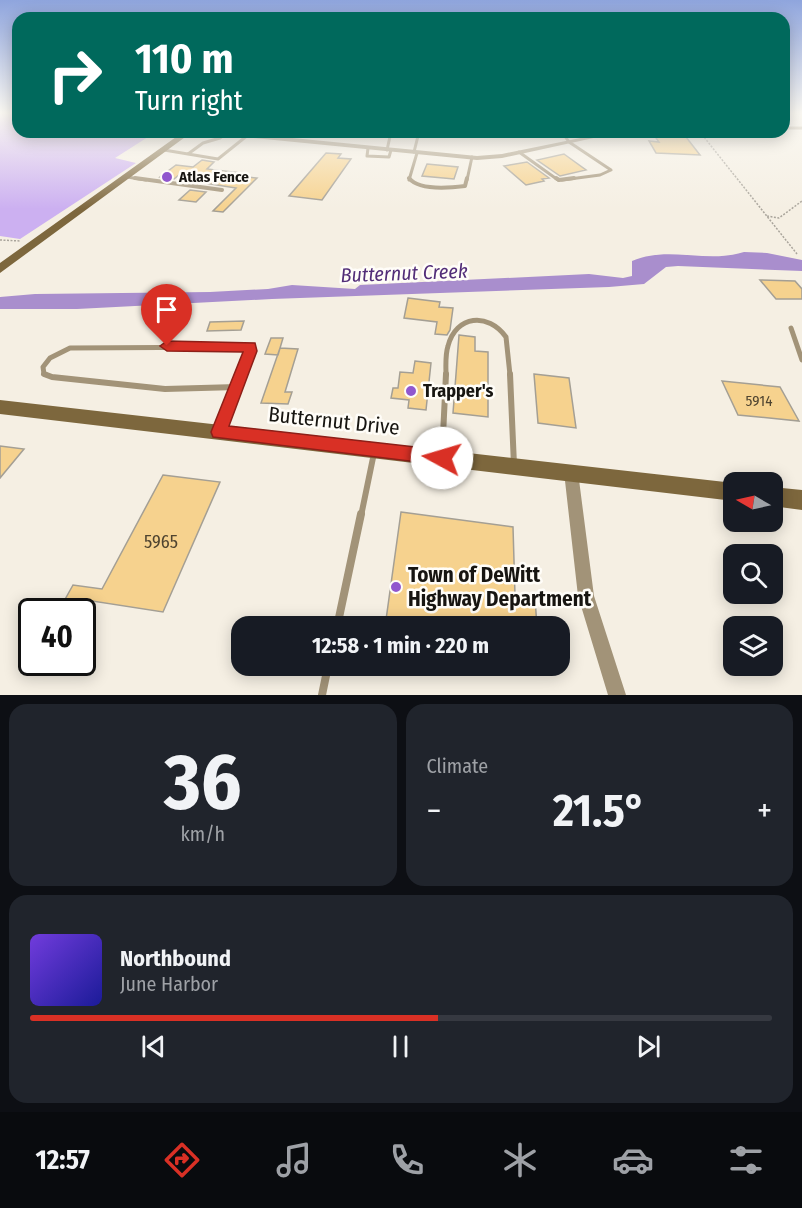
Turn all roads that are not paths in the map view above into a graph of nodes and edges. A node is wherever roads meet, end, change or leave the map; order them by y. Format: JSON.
{"nodes":[{"id":1,"x":171,"y":144,"type":"edge"},
{"id":2,"x":200,"y":144,"type":"edge"},
{"id":3,"x":236,"y":144,"type":"edge"},
{"id":4,"x":335,"y":144,"type":"edge"},
{"id":5,"x":390,"y":144,"type":"edge"},
{"id":6,"x":417,"y":144,"type":"edge"},
{"id":7,"x":558,"y":144,"type":"edge"},
{"id":8,"x":573,"y":144,"type":"edge"},
{"id":9,"x":359,"y":147,"type":"joint"},
{"id":10,"x":164,"y":150,"type":"junction"},
{"id":11,"x":389,"y":150,"type":"junction"},
{"id":12,"x":416,"y":153,"type":"junction"},
{"id":13,"x":519,"y":153,"type":"junction"},
{"id":14,"x":188,"y":154,"type":"junction"},
{"id":15,"x":472,"y":157,"type":"junction"},
{"id":16,"x":127,"y":177,"type":"junction"},
{"id":17,"x":222,"y":190,"type":"dead end"},
{"id":18,"x":0,"y":269,"type":"edge"},
{"id":19,"x":792,"y":328,"type":"dead end"},
{"id":20,"x":802,"y":360,"type":"edge"},
{"id":21,"x":237,"y":387,"type":"junction"},
{"id":22,"x":0,"y":407,"type":"edge"},
{"id":23,"x":219,"y":432,"type":"junction"},
{"id":24,"x":374,"y":450,"type":"junction"},
{"id":25,"x":442,"y":458,"type":"junction"},
{"id":26,"x":514,"y":466,"type":"junction"},
{"id":27,"x":571,"y":472,"type":"junction"},
{"id":28,"x":723,"y":491,"type":"edge"},
{"id":29,"x":783,"y":497,"type":"edge"},
{"id":30,"x":802,"y":500,"type":"edge"},
{"id":31,"x":339,"y":616,"type":"edge"},
{"id":32,"x":326,"y":676,"type":"edge"},
{"id":33,"x":322,"y":695,"type":"edge"},
{"id":34,"x":616,"y":695,"type":"edge"}],
"edges":[{"from":1,"to":10,"type":"street"},
{"from":2,"to":14,"type":"lane"},
{"from":3,"to":14,"type":"lane"},
{"from":4,"to":9,"type":"street"},
{"from":5,"to":11,"type":"lane"},
{"from":6,"to":12,"type":"lane"},
{"from":7,"to":13,"type":"street"},
{"from":8,"to":13,"type":"lane"},
{"from":9,"to":11,"type":"street"},
{"from":10,"to":14,"type":"lane"},
{"from":10,"to":16,"type":"street"},
{"from":11,"to":12,"type":"street"},
{"from":12,"to":15,"type":"street"},
{"from":12,"to":15,"type":"lane"},
{"from":13,"to":15,"type":"street"},
{"from":16,"to":17,"type":"lane"},
{"from":16,"to":18,"type":"street"},
{"from":19,"to":20,"type":"lane"},
{"from":21,"to":21,"type":"lane"},
{"from":21,"to":23,"type":"lane"},
{"from":22,"to":23,"type":"street","name":"Butternut Drive"},
{"from":23,"to":24,"type":"street","name":"Butternut Drive"},
{"from":24,"to":25,"type":"street","name":"Butternut Drive"},
{"from":24,"to":31,"type":"lane"},
{"from":25,"to":26,"type":"street","name":"Butternut Drive"},
{"from":25,"to":26,"type":"lane"},
{"from":26,"to":27,"type":"street","name":"Butternut Drive"},
{"from":27,"to":28,"type":"street","name":"Butternut Drive"},
{"from":27,"to":34,"type":"street"},
{"from":29,"to":30,"type":"street"},
{"from":32,"to":33,"type":"lane"}]}
